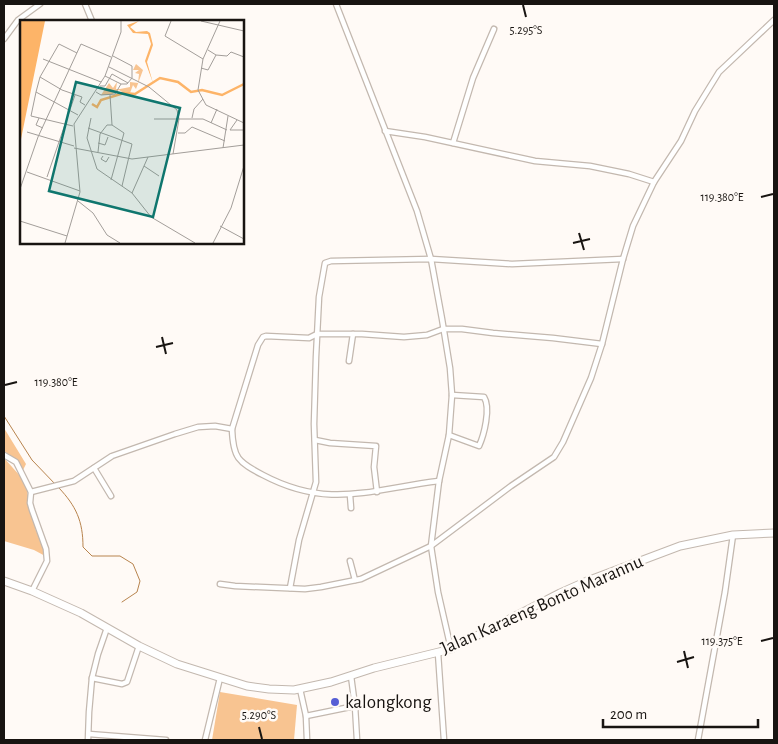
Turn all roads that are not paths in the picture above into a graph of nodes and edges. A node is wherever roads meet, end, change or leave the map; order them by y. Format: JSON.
{"nodes":[{"id":1,"x":40,"y":4,"type":"edge"},
{"id":2,"x":85,"y":4,"type":"edge"},
{"id":3,"x":336,"y":4,"type":"edge"},
{"id":4,"x":92,"y":20,"type":"edge"},
{"id":5,"x":774,"y":20,"type":"edge"},
{"id":6,"x":494,"y":29,"type":"dead end"},
{"id":7,"x":4,"y":39,"type":"edge"},
{"id":8,"x":385,"y":131,"type":"junction"},
{"id":9,"x":453,"y":143,"type":"junction"},
{"id":10,"x":654,"y":182,"type":"junction"},
{"id":11,"x":430,"y":259,"type":"junction"},
{"id":12,"x":623,"y":259,"type":"junction"},
{"id":13,"x":443,"y":329,"type":"junction"},
{"id":14,"x":317,"y":334,"type":"junction"},
{"id":15,"x":353,"y":334,"type":"junction"},
{"id":16,"x":602,"y":344,"type":"junction"},
{"id":17,"x":349,"y":361,"type":"dead end"},
{"id":18,"x":452,"y":395,"type":"junction"},
{"id":19,"x":232,"y":429,"type":"junction"},
{"id":20,"x":449,"y":435,"type":"junction"},
{"id":21,"x":315,"y":440,"type":"junction"},
{"id":22,"x":4,"y":455,"type":"edge"},
{"id":23,"x":94,"y":468,"type":"junction"},
{"id":24,"x":439,"y":481,"type":"junction"},
{"id":25,"x":31,"y":492,"type":"junction"},
{"id":26,"x":376,"y":492,"type":"junction"},
{"id":27,"x":313,"y":494,"type":"junction"},
{"id":28,"x":350,"y":495,"type":"junction"},
{"id":29,"x":111,"y":496,"type":"dead end"},
{"id":30,"x":351,"y":508,"type":"dead end"},
{"id":31,"x":774,"y":533,"type":"edge"},
{"id":32,"x":733,"y":535,"type":"junction"},
{"id":33,"x":430,"y":546,"type":"junction"},
{"id":34,"x":350,"y":561,"type":"dead end"},
{"id":35,"x":355,"y":580,"type":"junction"},
{"id":36,"x":4,"y":582,"type":"edge"},
{"id":37,"x":220,"y":584,"type":"dead end"},
{"id":38,"x":290,"y":588,"type":"junction"},
{"id":39,"x":32,"y":591,"type":"junction"},
{"id":40,"x":107,"y":628,"type":"junction"},
{"id":41,"x":139,"y":646,"type":"junction"},
{"id":42,"x":451,"y":649,"type":"junction"},
{"id":43,"x":438,"y":653,"type":"junction"},
{"id":44,"x":351,"y":676,"type":"junction"},
{"id":45,"x":92,"y":678,"type":"junction"},
{"id":46,"x":220,"y":678,"type":"junction"},
{"id":47,"x":300,"y":689,"type":"junction"},
{"id":48,"x":355,"y":706,"type":"junction"},
{"id":49,"x":306,"y":716,"type":"junction"},
{"id":50,"x":89,"y":734,"type":"junction"},
{"id":51,"x":88,"y":740,"type":"edge"},
{"id":52,"x":166,"y":740,"type":"edge"},
{"id":53,"x":205,"y":740,"type":"edge"},
{"id":54,"x":307,"y":740,"type":"edge"},
{"id":55,"x":357,"y":740,"type":"edge"},
{"id":56,"x":444,"y":740,"type":"edge"},
{"id":57,"x":698,"y":740,"type":"edge"}],
"edges":[{"from":1,"to":7,"type":"street"},
{"from":2,"to":4,"type":"street"},
{"from":3,"to":8,"type":"street"},
{"from":5,"to":10,"type":"street"},
{"from":6,"to":9,"type":"street"},
{"from":8,"to":9,"type":"street"},
{"from":8,"to":11,"type":"street"},
{"from":9,"to":10,"type":"street"},
{"from":10,"to":12,"type":"street"},
{"from":11,"to":12,"type":"street"},
{"from":11,"to":13,"type":"street"},
{"from":11,"to":14,"type":"street"},
{"from":12,"to":16,"type":"street"},
{"from":13,"to":15,"type":"street"},
{"from":13,"to":16,"type":"street"},
{"from":13,"to":18,"type":"street"},
{"from":14,"to":15,"type":"street"},
{"from":14,"to":19,"type":"street"},
{"from":14,"to":21,"type":"street"},
{"from":15,"to":17,"type":"street"},
{"from":16,"to":33,"type":"street"},
{"from":18,"to":20,"type":"street"},
{"from":18,"to":20,"type":"street"},
{"from":19,"to":23,"type":"street"},
{"from":19,"to":27,"type":"street"},
{"from":20,"to":24,"type":"street"},
{"from":21,"to":26,"type":"street"},
{"from":21,"to":27,"type":"street"},
{"from":22,"to":25,"type":"street"},
{"from":23,"to":25,"type":"street"},
{"from":23,"to":29,"type":"street"},
{"from":24,"to":26,"type":"street"},
{"from":24,"to":33,"type":"street"},
{"from":25,"to":39,"type":"street"},
{"from":26,"to":28,"type":"street"},
{"from":27,"to":28,"type":"street"},
{"from":27,"to":38,"type":"street"},
{"from":28,"to":30,"type":"street"},
{"from":31,"to":32,"type":"main road","name":"Jalan Karaeng Bonto Marannu"},
{"from":32,"to":42,"type":"main road","name":"Jalan Karaeng Bonto Marannu"},
{"from":32,"to":57,"type":"street"},
{"from":33,"to":35,"type":"street"},
{"from":33,"to":42,"type":"street"},
{"from":34,"to":35,"type":"street"},
{"from":35,"to":38,"type":"street"},
{"from":36,"to":39,"type":"main road","name":"Jalan Karaeng Bonto Marannu"},
{"from":37,"to":38,"type":"street"},
{"from":39,"to":40,"type":"main road","name":"Jalan Karaeng Bonto Marannu"},
{"from":40,"to":41,"type":"main road","name":"Jalan Karaeng Bonto Marannu"},
{"from":40,"to":45,"type":"street"},
{"from":41,"to":45,"type":"street"},
{"from":41,"to":46,"type":"main road","name":"Jalan Karaeng Bonto Marannu"},
{"from":42,"to":43,"type":"main road","name":"Jalan Karaeng Bonto Marannu"},
{"from":43,"to":44,"type":"main road","name":"Jalan Karaeng Bonto Marannu"},
{"from":43,"to":56,"type":"street"},
{"from":44,"to":47,"type":"main road","name":"Jalan Karaeng Bonto Marannu"},
{"from":44,"to":48,"type":"street"},
{"from":45,"to":50,"type":"street"},
{"from":46,"to":47,"type":"main road","name":"Jalan Karaeng Bonto Marannu"},
{"from":46,"to":53,"type":"street"},
{"from":47,"to":49,"type":"street"},
{"from":48,"to":49,"type":"street"},
{"from":48,"to":55,"type":"street"},
{"from":49,"to":54,"type":"street"},
{"from":50,"to":51,"type":"street"},
{"from":50,"to":52,"type":"street"}]}
